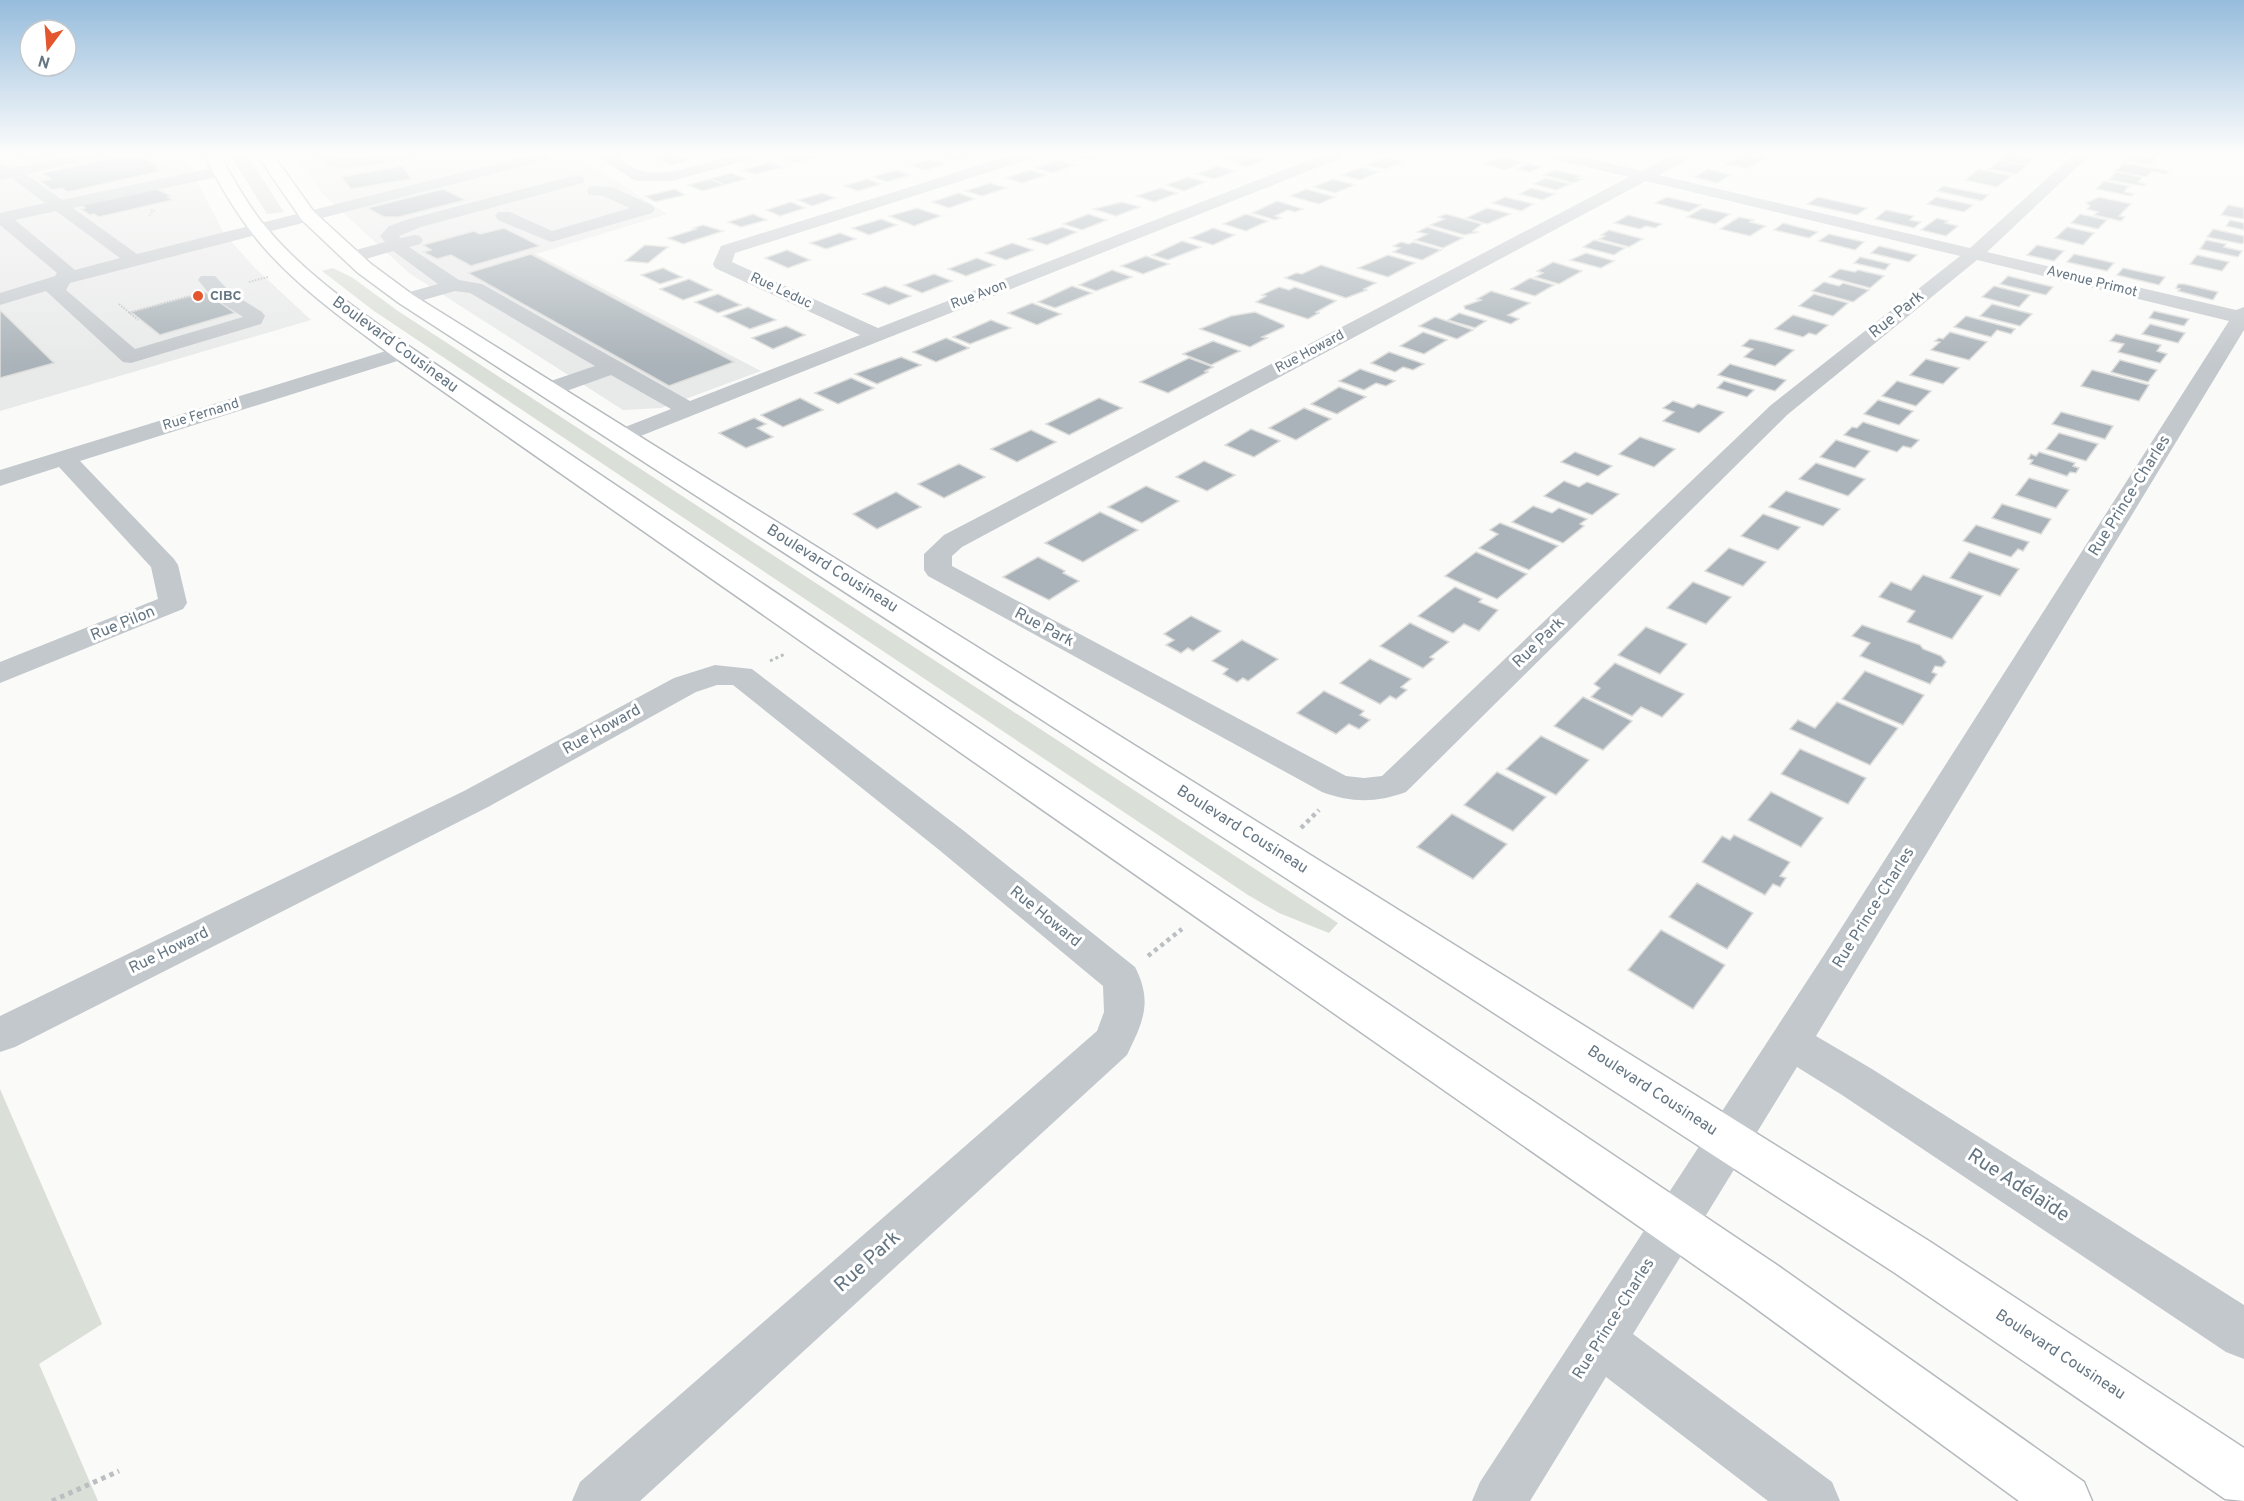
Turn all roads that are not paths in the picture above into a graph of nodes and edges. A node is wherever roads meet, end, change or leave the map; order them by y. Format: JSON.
{"nodes":[{"id":1,"x":10,"y":225,"type":"edge"},
{"id":2,"x":86,"y":225,"type":"edge"},
{"id":3,"x":255,"y":225,"type":"edge"},
{"id":4,"x":276,"y":225,"type":"edge"},
{"id":5,"x":318,"y":225,"type":"edge"},
{"id":6,"x":409,"y":225,"type":"edge"},
{"id":7,"x":471,"y":225,"type":"edge"},
{"id":8,"x":524,"y":225,"type":"edge"},
{"id":9,"x":592,"y":225,"type":"edge"},
{"id":10,"x":806,"y":225,"type":"edge"},
{"id":11,"x":1157,"y":225,"type":"edge"},
{"id":12,"x":1551,"y":225,"type":"edge"},
{"id":13,"x":1854,"y":225,"type":"edge"},
{"id":14,"x":2005,"y":225,"type":"edge"},
{"id":15,"x":259,"y":230,"type":"junction"},
{"id":16,"x":397,"y":245,"type":"junction"},
{"id":17,"x":1974,"y":253,"type":"junction"},
{"id":18,"x":352,"y":257,"type":"junction"},
{"id":19,"x":135,"y":261,"type":"junction"},
{"id":20,"x":63,"y":280,"type":"junction"},
{"id":21,"x":454,"y":285,"type":"junction"},
{"id":22,"x":201,"y":287,"type":"road end"},
{"id":23,"x":4,"y":293,"type":"edge"},
{"id":24,"x":406,"y":299,"type":"junction"},
{"id":25,"x":2243,"y":316,"type":"edge"},
{"id":26,"x":877,"y":335,"type":"junction"},
{"id":27,"x":402,"y":352,"type":"junction"},
{"id":28,"x":612,"y":367,"type":"junction"},
{"id":29,"x":550,"y":389,"type":"junction"},
{"id":30,"x":689,"y":410,"type":"junction"},
{"id":31,"x":623,"y":436,"type":"junction"},
{"id":32,"x":64,"y":458,"type":"junction"},
{"id":33,"x":0,"y":478,"type":"edge"},
{"id":34,"x":938,"y":554,"type":"joint"},
{"id":35,"x":0,"y":673,"type":"edge"},
{"id":36,"x":1126,"y":1015,"type":"joint"},
{"id":37,"x":0,"y":1035,"type":"edge"},
{"id":38,"x":1790,"y":1042,"type":"junction"},
{"id":39,"x":1727,"y":1139,"type":"junction"},
{"id":40,"x":1673,"y":1223,"type":"junction"},
{"id":41,"x":2244,"y":1334,"type":"edge"},
{"id":42,"x":1600,"y":1341,"type":"junction"},
{"id":43,"x":2244,"y":1480,"type":"edge"},
{"id":44,"x":599,"y":1501,"type":"edge"},
{"id":45,"x":1499,"y":1501,"type":"edge"},
{"id":46,"x":1813,"y":1501,"type":"edge"},
{"id":47,"x":2065,"y":1501,"type":"edge"}],
"edges":[{"from":1,"to":20,"type":"street"},
{"from":2,"to":19,"type":"street"},
{"from":3,"to":15,"type":"main road","name":"Boulevard Cousineau"},
{"from":4,"to":15,"type":"street"},
{"from":5,"to":18,"type":"main road","name":"Boulevard Cousineau"},
{"from":6,"to":16,"type":"street"},
{"from":7,"to":16,"type":"street"},
{"from":8,"to":9,"type":"street"},
{"from":10,"to":26,"type":"street","name":"Rue Leduc"},
{"from":11,"to":26,"type":"street","name":"Rue Avon"},
{"from":12,"to":34,"type":"street","name":"Rue Howard"},
{"from":13,"to":17,"type":"street","name":"Avenue Primot"},
{"from":14,"to":17,"type":"street","name":"Rue Park"},
{"from":15,"to":19,"type":"street"},
{"from":15,"to":27,"type":"main road","name":"Boulevard Cousineau"},
{"from":16,"to":18,"type":"street"},
{"from":16,"to":21,"type":"street"},
{"from":17,"to":25,"type":"street","name":"Avenue Primot"},
{"from":17,"to":34,"type":"street","name":"Rue Park"},
{"from":18,"to":24,"type":"main road","name":"Boulevard Cousineau"},
{"from":19,"to":20,"type":"street"},
{"from":20,"to":22,"type":"street"},
{"from":20,"to":23,"type":"street"},
{"from":21,"to":24,"type":"street"},
{"from":21,"to":28,"type":"street"},
{"from":24,"to":29,"type":"main road","name":"Boulevard Cousineau"},
{"from":25,"to":38,"type":"street","name":"Rue Prince-Charles"},
{"from":26,"to":30,"type":"street","name":"Rue Avon"},
{"from":27,"to":32,"type":"street","name":"Rue Fernand"},
{"from":27,"to":40,"type":"main road","name":"Boulevard Cousineau"},
{"from":28,"to":29,"type":"street"},
{"from":28,"to":30,"type":"street"},
{"from":29,"to":31,"type":"main road","name":"Boulevard Cousineau"},
{"from":30,"to":31,"type":"street","name":"Rue Avon"},
{"from":31,"to":39,"type":"main road","name":"Boulevard Cousineau"},
{"from":32,"to":33,"type":"street","name":"Rue Fernand"},
{"from":32,"to":35,"type":"street","name":"Rue Pilon"},
{"from":36,"to":37,"type":"street","name":"Rue Howard"},
{"from":36,"to":44,"type":"street","name":"Rue Park"},
{"from":38,"to":39,"type":"street","name":"Rue Prince-Charles"},
{"from":38,"to":41,"type":"street","name":"Rue Adélaïde"},
{"from":39,"to":40,"type":"street","name":"Rue Prince-Charles"},
{"from":39,"to":43,"type":"main road","name":"Boulevard Cousineau"},
{"from":40,"to":42,"type":"street","name":"Rue Prince-Charles"},
{"from":40,"to":47,"type":"main road","name":"Boulevard Cousineau"},
{"from":42,"to":45,"type":"street","name":"Rue Prince-Charles"},
{"from":42,"to":46,"type":"street"}]}
